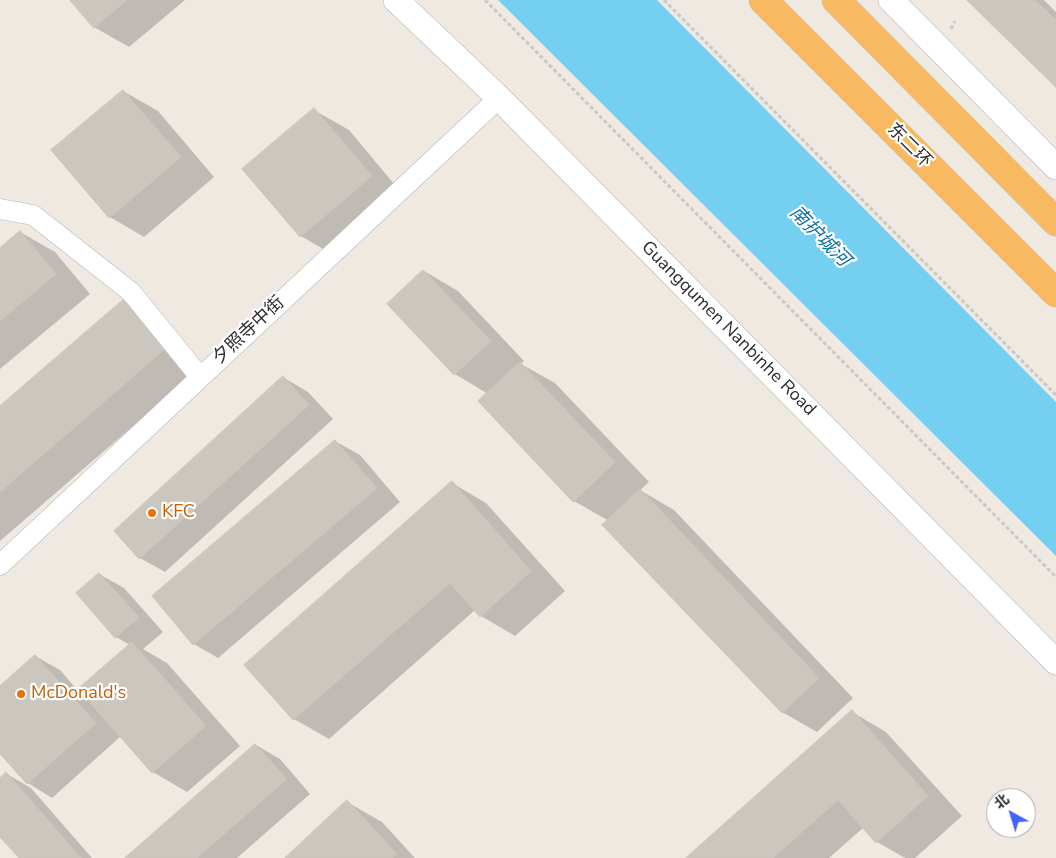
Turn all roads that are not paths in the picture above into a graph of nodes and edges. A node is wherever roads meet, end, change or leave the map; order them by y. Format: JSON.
{"nodes":[{"id":1,"x":396,"y":0,"type":"edge"},
{"id":2,"x":763,"y":0,"type":"edge"},
{"id":3,"x":836,"y":0,"type":"edge"},
{"id":4,"x":891,"y":0,"type":"edge"},
{"id":5,"x":499,"y":98,"type":"junction"},
{"id":6,"x":1056,"y":167,"type":"edge"},
{"id":7,"x":0,"y":210,"type":"edge"},
{"id":8,"x":1056,"y":222,"type":"edge"},
{"id":9,"x":1056,"y":292,"type":"edge"},
{"id":10,"x":200,"y":377,"type":"junction"},
{"id":11,"x":0,"y":565,"type":"edge"},
{"id":12,"x":1056,"y":662,"type":"edge"}],
"edges":[{"from":1,"to":5,"type":"street","name":"Guangqumen Nanbinhe Road"},
{"from":2,"to":9,"type":"highway","name":"东二环"},
{"from":3,"to":8,"type":"highway"},
{"from":4,"to":6,"type":"street"},
{"from":5,"to":10,"type":"street","name":"夕照寺中街"},
{"from":5,"to":12,"type":"street","name":"Guangqumen Nanbinhe Road"},
{"from":7,"to":10,"type":"street"},
{"from":10,"to":11,"type":"street","name":"夕照寺中街"}]}
